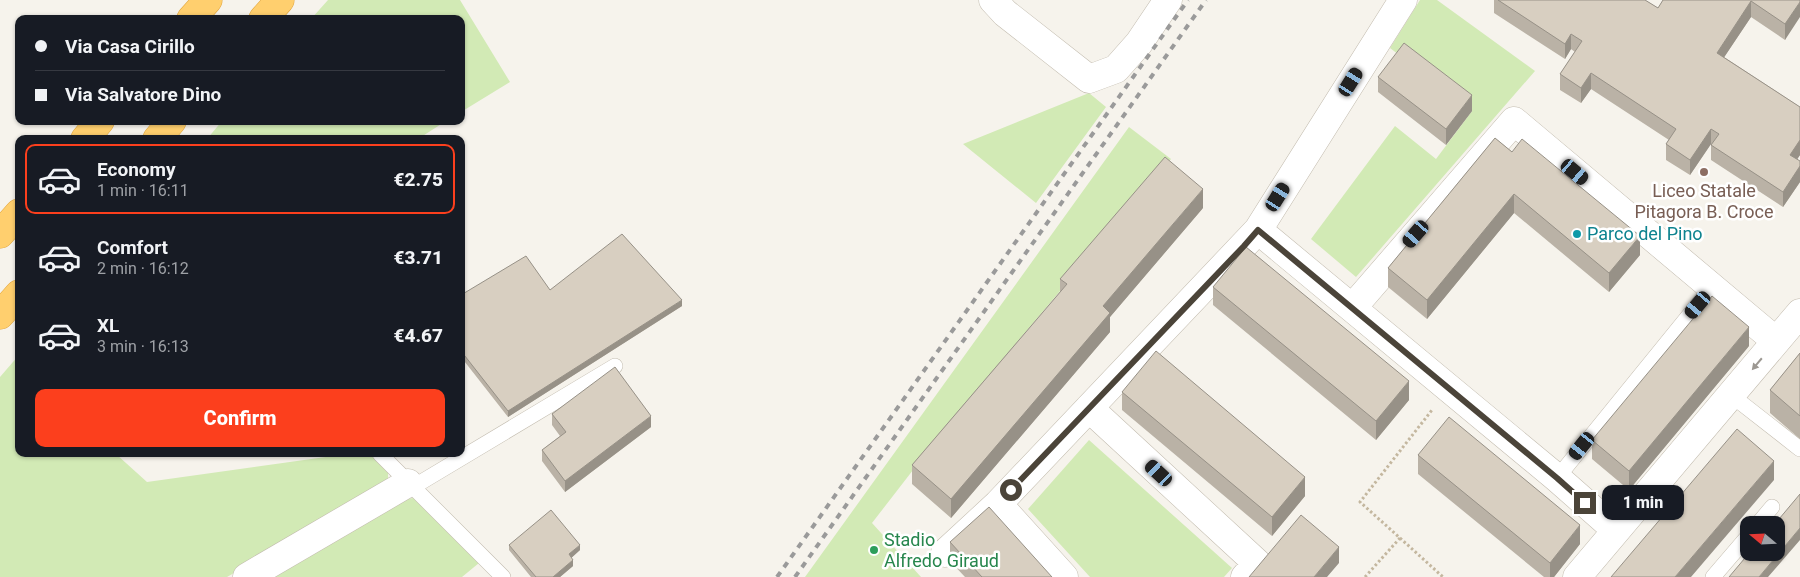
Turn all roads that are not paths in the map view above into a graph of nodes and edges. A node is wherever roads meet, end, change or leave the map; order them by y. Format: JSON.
{"nodes":[{"id":1,"x":208,"y":0,"type":"edge"},
{"id":2,"x":280,"y":0,"type":"edge"},
{"id":3,"x":993,"y":0,"type":"edge"},
{"id":4,"x":1168,"y":0,"type":"edge"},
{"id":5,"x":1403,"y":0,"type":"edge"},
{"id":6,"x":195,"y":15,"type":"edge"},
{"id":7,"x":267,"y":15,"type":"edge"},
{"id":8,"x":97,"y":125,"type":"edge"},
{"id":9,"x":169,"y":125,"type":"edge"},
{"id":10,"x":88,"y":135,"type":"edge"},
{"id":11,"x":160,"y":135,"type":"edge"},
{"id":12,"x":15,"y":217,"type":"edge"},
{"id":13,"x":1258,"y":230,"type":"junction"},
{"id":14,"x":0,"y":234,"type":"edge"},
{"id":15,"x":1712,"y":287,"type":"junction"},
{"id":16,"x":15,"y":298,"type":"edge"},
{"id":17,"x":1353,"y":307,"type":"junction"},
{"id":18,"x":1800,"y":313,"type":"edge"},
{"id":19,"x":0,"y":315,"type":"edge"},
{"id":20,"x":1776,"y":341,"type":"junction"},
{"id":21,"x":615,"y":366,"type":"edge"},
{"id":22,"x":1731,"y":395,"type":"junction"},
{"id":23,"x":1089,"y":408,"type":"junction"},
{"id":24,"x":1800,"y":449,"type":"edge"},
{"id":25,"x":465,"y":454,"type":"edge"},
{"id":26,"x":383,"y":457,"type":"edge"},
{"id":27,"x":459,"y":457,"type":"edge"},
{"id":28,"x":1557,"y":478,"type":"junction"},
{"id":29,"x":411,"y":485,"type":"junction"},
{"id":30,"x":998,"y":504,"type":"junction"},
{"id":31,"x":1772,"y":507,"type":"dead end"},
{"id":32,"x":1764,"y":516,"type":"edge"},
{"id":33,"x":1616,"y":530,"type":"junction"},
{"id":34,"x":1740,"y":546,"type":"edge"},
{"id":35,"x":945,"y":553,"type":"dead end"},
{"id":36,"x":247,"y":577,"type":"edge"},
{"id":37,"x":503,"y":577,"type":"edge"},
{"id":38,"x":1064,"y":577,"type":"edge"},
{"id":39,"x":1245,"y":577,"type":"edge"},
{"id":40,"x":1577,"y":577,"type":"edge"},
{"id":41,"x":1713,"y":577,"type":"edge"}],
"edges":[{"from":1,"to":6,"type":"highway"},
{"from":2,"to":7,"type":"highway"},
{"from":3,"to":4,"type":"street"},
{"from":5,"to":13,"type":"street"},
{"from":8,"to":10,"type":"highway"},
{"from":9,"to":11,"type":"highway"},
{"from":12,"to":14,"type":"highway"},
{"from":13,"to":17,"type":"street"},
{"from":13,"to":23,"type":"street"},
{"from":15,"to":17,"type":"street"},
{"from":15,"to":20,"type":"street"},
{"from":15,"to":28,"type":"lane"},
{"from":16,"to":19,"type":"highway"},
{"from":17,"to":28,"type":"street"},
{"from":18,"to":20,"type":"street"},
{"from":20,"to":22,"type":"street","one_way":true},
{"from":21,"to":25,"type":"lane"},
{"from":22,"to":24,"type":"lane"},
{"from":22,"to":33,"type":"street"},
{"from":23,"to":30,"type":"street"},
{"from":23,"to":39,"type":"street"},
{"from":26,"to":29,"type":"lane"},
{"from":27,"to":29,"type":"lane"},
{"from":28,"to":33,"type":"street"},
{"from":29,"to":36,"type":"street"},
{"from":29,"to":37,"type":"lane"},
{"from":30,"to":35,"type":"street"},
{"from":30,"to":38,"type":"street"},
{"from":31,"to":32,"type":"lane"},
{"from":33,"to":40,"type":"street"},
{"from":34,"to":41,"type":"lane"}]}
